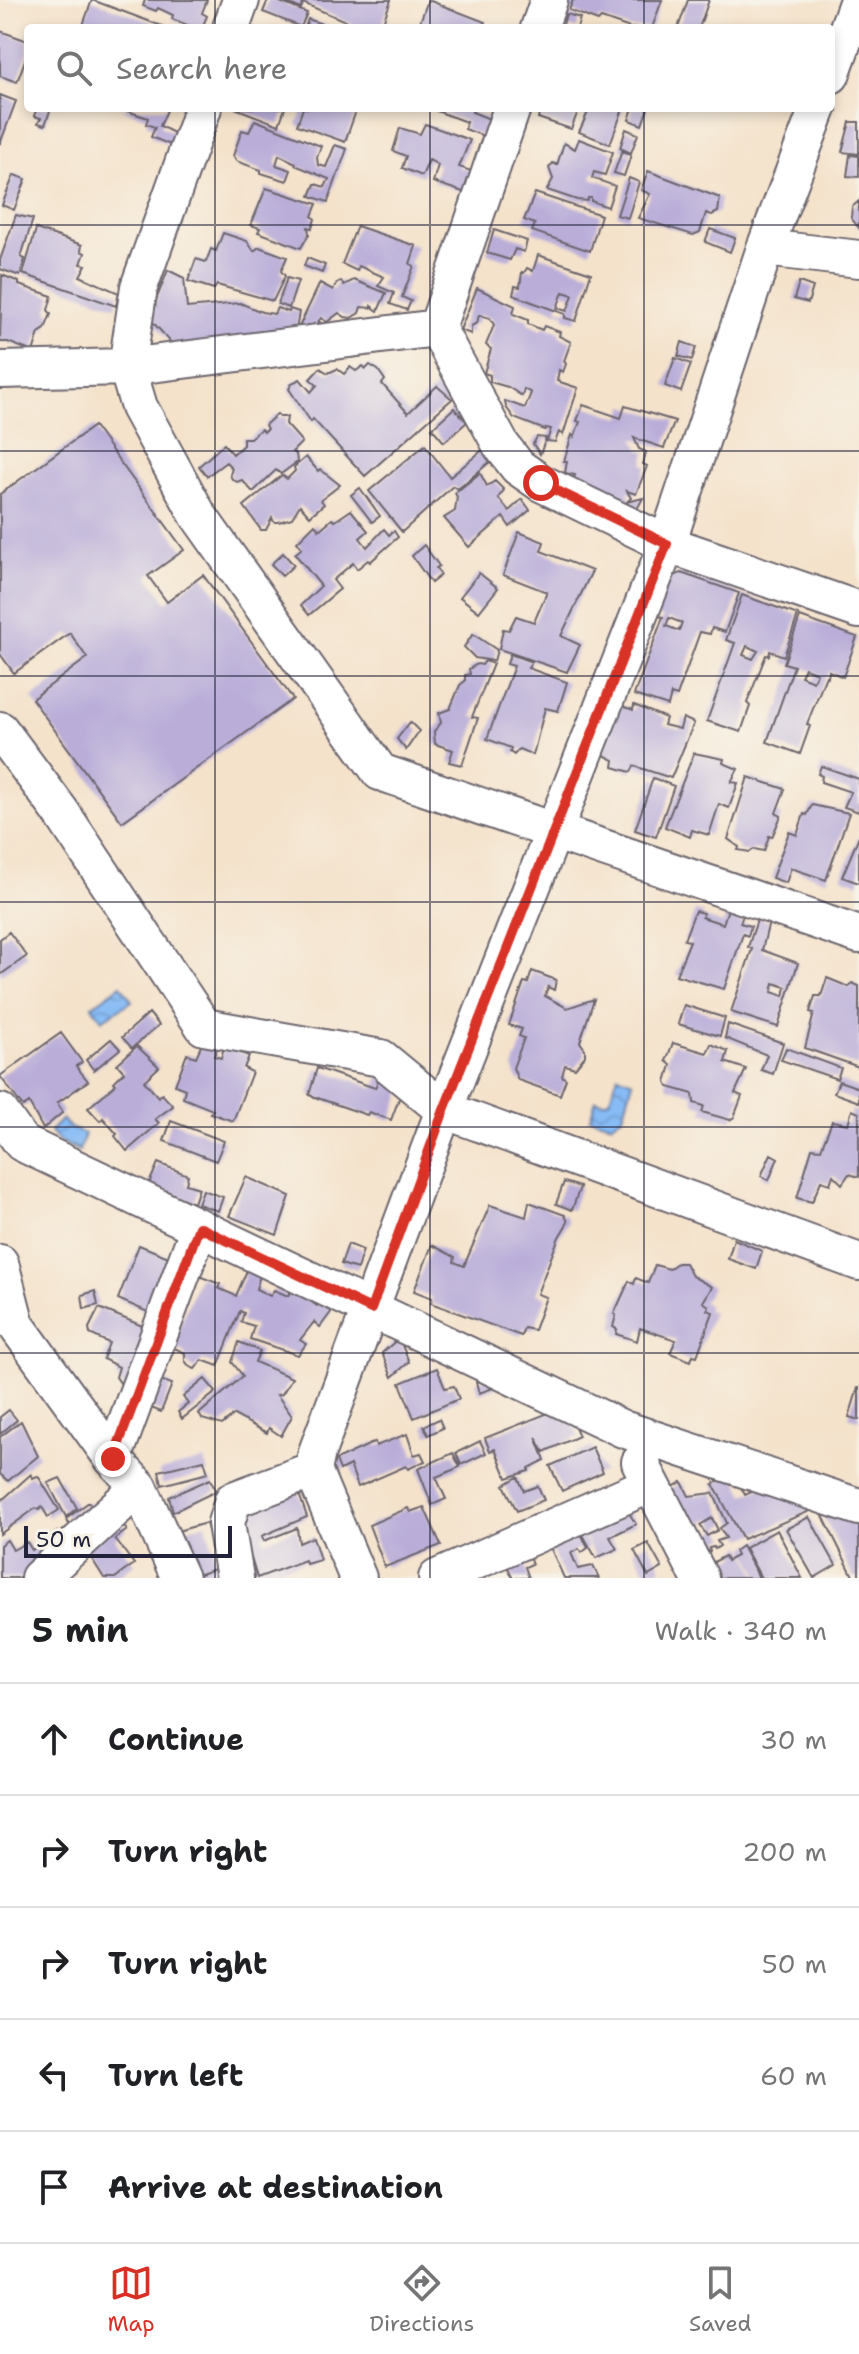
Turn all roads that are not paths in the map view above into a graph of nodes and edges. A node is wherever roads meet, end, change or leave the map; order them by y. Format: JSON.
{"nodes":[{"id":1,"x":241,"y":0,"type":"edge"},
{"id":2,"x":549,"y":0,"type":"edge"},
{"id":3,"x":855,"y":18,"type":"edge"},
{"id":4,"x":232,"y":24,"type":"edge"},
{"id":5,"x":540,"y":24,"type":"edge"},
{"id":6,"x":835,"y":66,"type":"edge"},
{"id":7,"x":202,"y":112,"type":"edge"},
{"id":8,"x":511,"y":112,"type":"edge"},
{"id":9,"x":816,"y":112,"type":"edge"},
{"id":10,"x":765,"y":248,"type":"junction"},
{"id":11,"x":859,"y":259,"type":"edge"},
{"id":12,"x":437,"y":328,"type":"junction"},
{"id":13,"x":127,"y":367,"type":"junction"},
{"id":14,"x":0,"y":370,"type":"edge"},
{"id":15,"x":667,"y":544,"type":"junction"},
{"id":16,"x":859,"y":610,"type":"edge"},
{"id":17,"x":0,"y":730,"type":"edge"},
{"id":18,"x":555,"y":831,"type":"junction"},
{"id":19,"x":859,"y":935,"type":"edge"},
{"id":20,"x":444,"y":1110,"type":"junction"},
{"id":21,"x":0,"y":1112,"type":"edge"},
{"id":22,"x":199,"y":1227,"type":"junction"},
{"id":23,"x":859,"y":1262,"type":"edge"},
{"id":24,"x":0,"y":1263,"type":"edge"},
{"id":25,"x":371,"y":1309,"type":"junction"},
{"id":26,"x":623,"y":1429,"type":"junction"},
{"id":27,"x":113,"y":1459,"type":"junction"},
{"id":28,"x":313,"y":1470,"type":"junction"},
{"id":29,"x":651,"y":1484,"type":"junction"},
{"id":30,"x":139,"y":1487,"type":"junction"},
{"id":31,"x":859,"y":1507,"type":"edge"},
{"id":32,"x":39,"y":1578,"type":"edge"},
{"id":33,"x":180,"y":1578,"type":"edge"},
{"id":34,"x":235,"y":1578,"type":"edge"},
{"id":35,"x":358,"y":1578,"type":"edge"},
{"id":36,"x":437,"y":1578,"type":"edge"},
{"id":37,"x":700,"y":1578,"type":"edge"}],
"edges":[{"from":1,"to":4,"type":"street"},
{"from":2,"to":5,"type":"street"},
{"from":3,"to":6,"type":"street"},
{"from":7,"to":13,"type":"street"},
{"from":8,"to":12,"type":"street"},
{"from":9,"to":10,"type":"street"},
{"from":10,"to":11,"type":"street"},
{"from":10,"to":15,"type":"street"},
{"from":12,"to":13,"type":"street"},
{"from":12,"to":15,"type":"street"},
{"from":13,"to":14,"type":"street"},
{"from":13,"to":18,"type":"street"},
{"from":15,"to":16,"type":"street"},
{"from":15,"to":18,"type":"street"},
{"from":17,"to":20,"type":"street"},
{"from":18,"to":19,"type":"street"},
{"from":18,"to":20,"type":"street"},
{"from":20,"to":23,"type":"street"},
{"from":20,"to":25,"type":"street"},
{"from":21,"to":22,"type":"street"},
{"from":22,"to":25,"type":"street"},
{"from":22,"to":27,"type":"street"},
{"from":24,"to":27,"type":"street"},
{"from":25,"to":26,"type":"street"},
{"from":25,"to":28,"type":"street"},
{"from":26,"to":29,"type":"street"},
{"from":26,"to":31,"type":"street"},
{"from":27,"to":30,"type":"street"},
{"from":28,"to":34,"type":"street"},
{"from":28,"to":35,"type":"street"},
{"from":29,"to":36,"type":"street"},
{"from":29,"to":37,"type":"street"},
{"from":30,"to":32,"type":"street"},
{"from":30,"to":33,"type":"street"}]}
